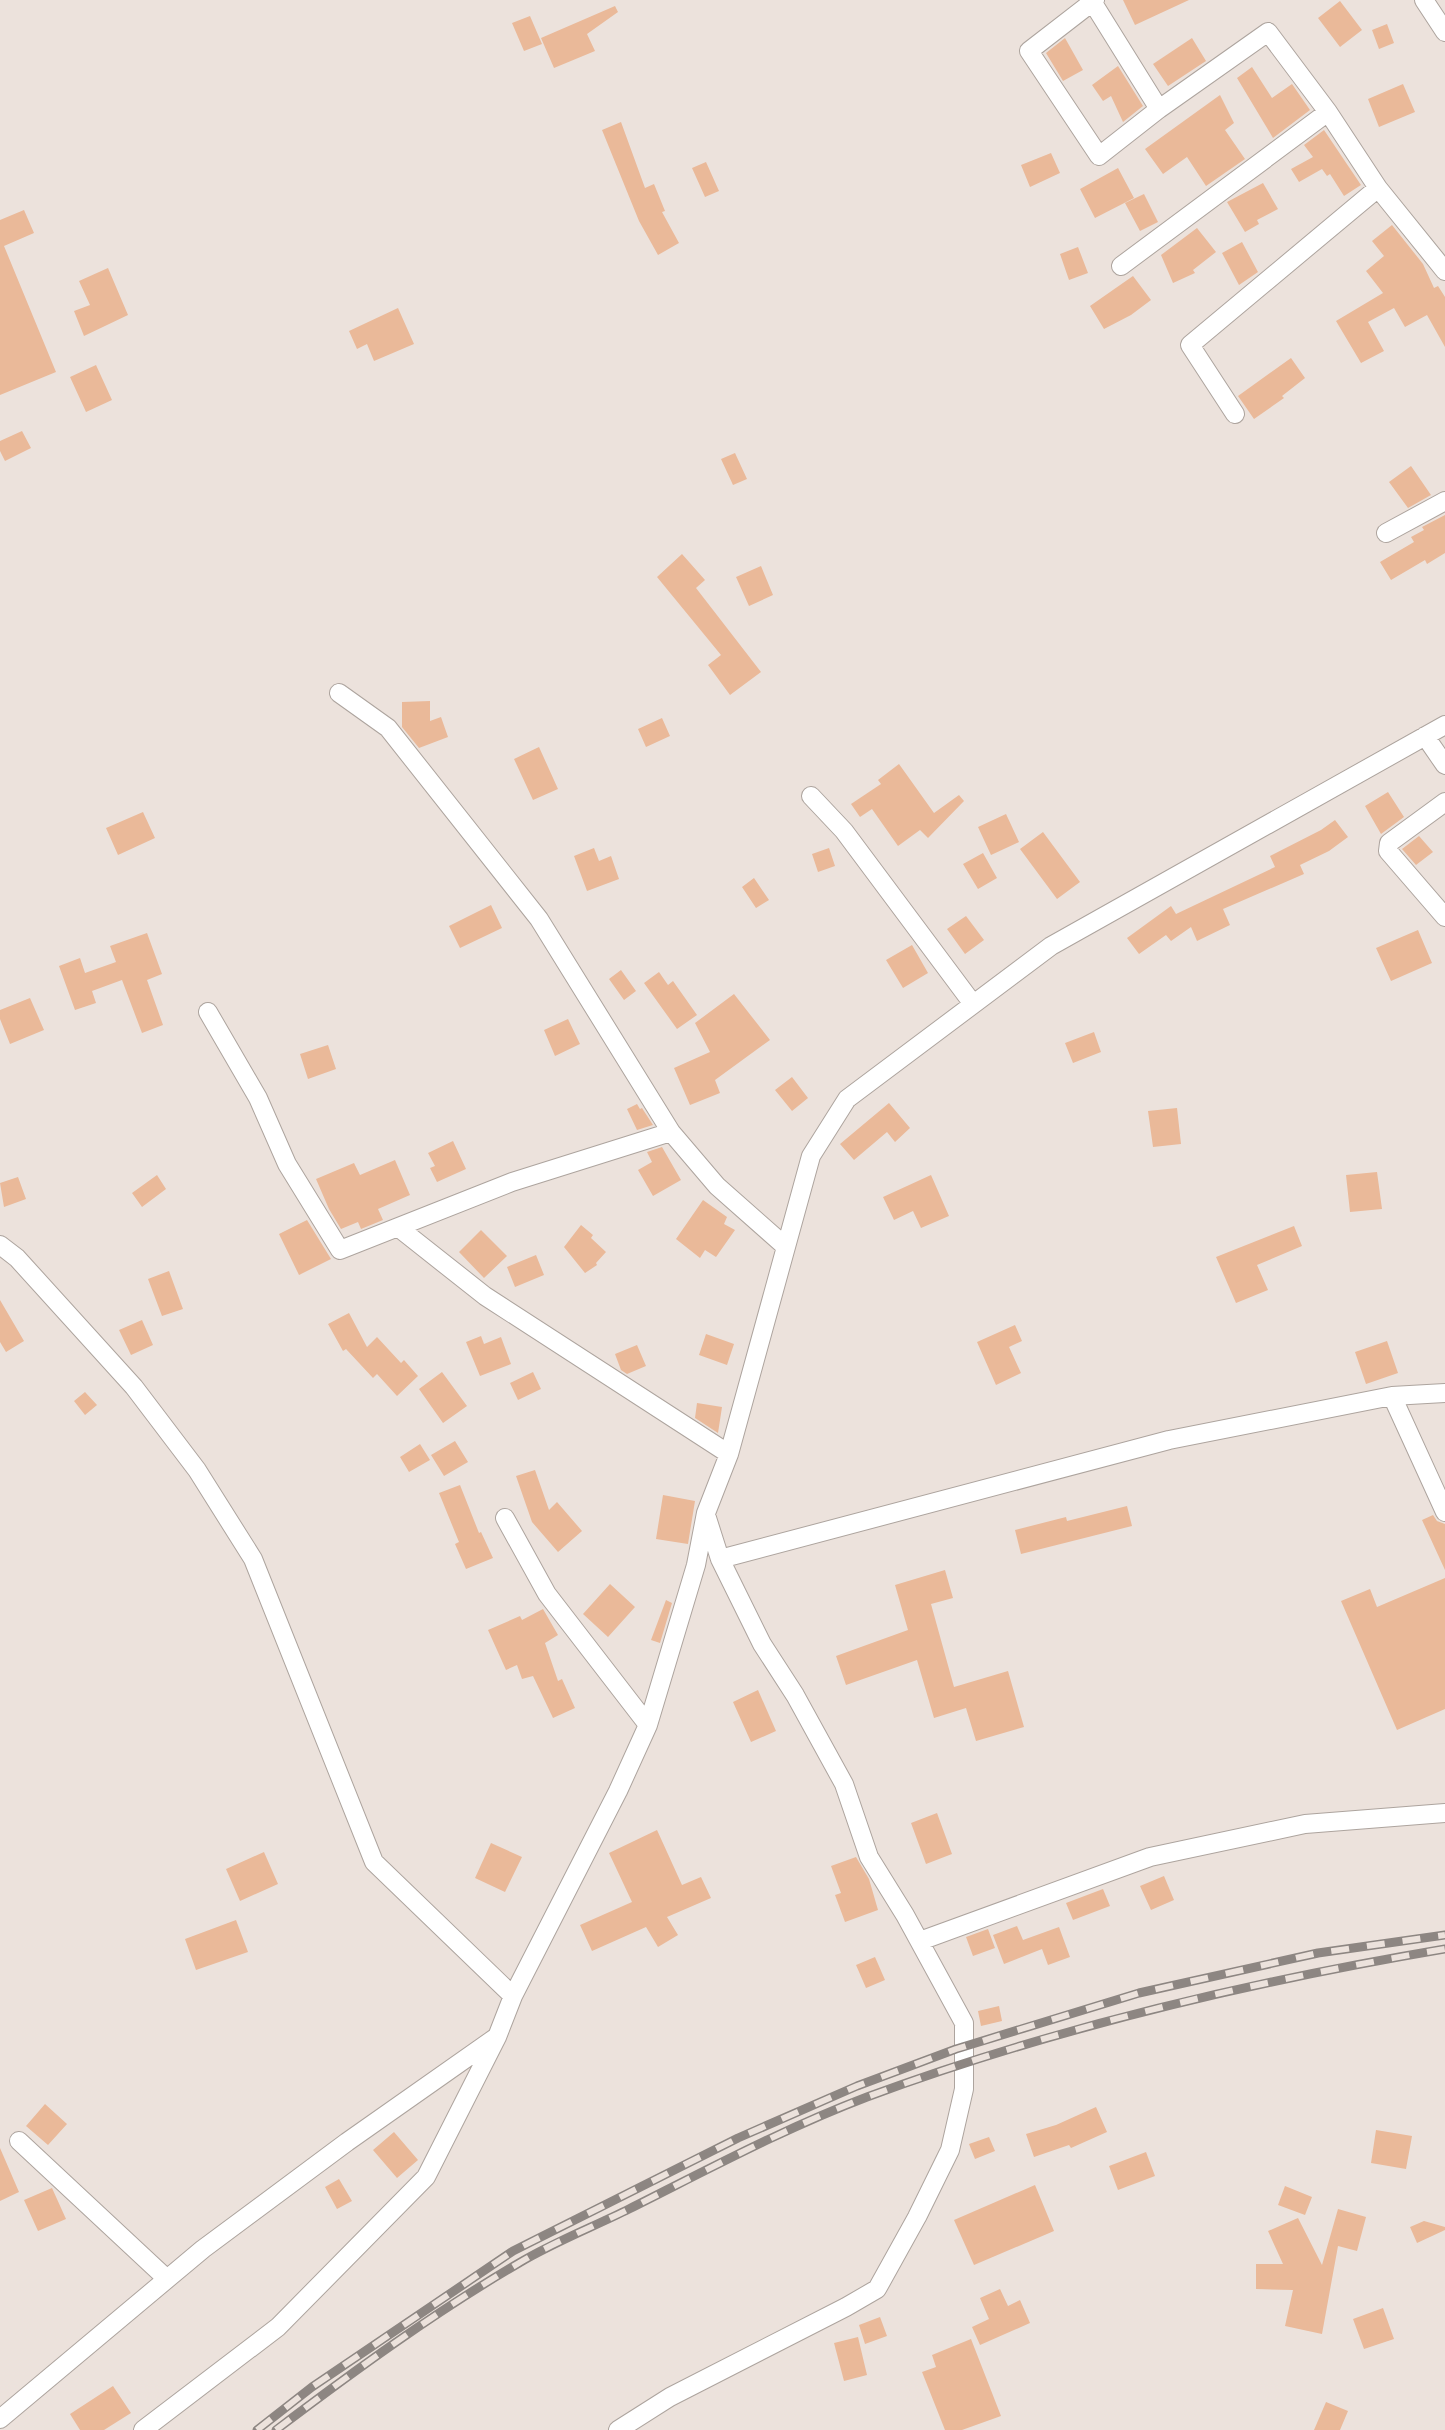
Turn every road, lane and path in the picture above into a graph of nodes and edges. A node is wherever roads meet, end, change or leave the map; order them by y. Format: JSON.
{"nodes":[{"id":1,"x":1424,"y":0,"type":"edge"},
{"id":2,"x":1094,"y":2,"type":"edge"},
{"id":3,"x":1445,"y":32,"type":"edge"},
{"id":4,"x":1159,"y":109,"type":"junction"},
{"id":5,"x":1328,"y":112,"type":"junction"},
{"id":6,"x":1378,"y":188,"type":"junction"},
{"id":7,"x":1121,"y":266,"type":"dead end"},
{"id":8,"x":1445,"y":271,"type":"edge"},
{"id":9,"x":1235,"y":414,"type":"dead end"},
{"id":10,"x":1445,"y":501,"type":"edge"},
{"id":11,"x":1386,"y":533,"type":"dead end"},
{"id":12,"x":339,"y":693,"type":"dead end"},
{"id":13,"x":1445,"y":725,"type":"edge"},
{"id":14,"x":1425,"y":736,"type":"junction"},
{"id":15,"x":1445,"y":765,"type":"edge"},
{"id":16,"x":811,"y":796,"type":"dead end"},
{"id":17,"x":1445,"y":802,"type":"edge"},
{"id":18,"x":1445,"y":917,"type":"edge"},
{"id":19,"x":973,"y":1004,"type":"junction"},
{"id":20,"x":208,"y":1012,"type":"dead end"},
{"id":21,"x":671,"y":1132,"type":"junction"},
{"id":22,"x":399,"y":1228,"type":"junction"},
{"id":23,"x":0,"y":1245,"type":"edge"},
{"id":24,"x":786,"y":1247,"type":"junction"},
{"id":25,"x":1445,"y":1393,"type":"edge"},
{"id":26,"x":1392,"y":1396,"type":"junction"},
{"id":27,"x":729,"y":1454,"type":"junction"},
{"id":28,"x":1445,"y":1512,"type":"edge"},
{"id":29,"x":706,"y":1513,"type":"junction"},
{"id":30,"x":505,"y":1518,"type":"dead end"},
{"id":31,"x":720,"y":1559,"type":"junction"},
{"id":32,"x":648,"y":1725,"type":"junction"},
{"id":33,"x":1445,"y":1813,"type":"edge"},
{"id":34,"x":920,"y":1941,"type":"junction"},
{"id":35,"x":513,"y":1996,"type":"junction"},
{"id":36,"x":497,"y":2037,"type":"junction"},
{"id":37,"x":19,"y":2141,"type":"dead end"},
{"id":38,"x":167,"y":2279,"type":"junction"},
{"id":39,"x":0,"y":2419,"type":"edge"},
{"id":40,"x":143,"y":2430,"type":"edge"},
{"id":41,"x":618,"y":2430,"type":"edge"}],
"edges":[{"from":1,"to":3,"type":"street"},
{"from":2,"to":4,"type":"street"},
{"from":2,"to":4,"type":"street"},
{"from":4,"to":5,"type":"street"},
{"from":5,"to":6,"type":"street"},
{"from":5,"to":7,"type":"street"},
{"from":6,"to":8,"type":"street"},
{"from":6,"to":9,"type":"street"},
{"from":10,"to":11,"type":"street"},
{"from":12,"to":21,"type":"street"},
{"from":13,"to":14,"type":"street"},
{"from":14,"to":15,"type":"street"},
{"from":14,"to":19,"type":"street"},
{"from":16,"to":19,"type":"street"},
{"from":17,"to":18,"type":"street"},
{"from":19,"to":24,"type":"street"},
{"from":20,"to":22,"type":"street"},
{"from":21,"to":22,"type":"street"},
{"from":21,"to":24,"type":"street"},
{"from":22,"to":27,"type":"street"},
{"from":23,"to":35,"type":"street"},
{"from":24,"to":27,"type":"street"},
{"from":25,"to":26,"type":"street"},
{"from":26,"to":28,"type":"street"},
{"from":26,"to":31,"type":"street"},
{"from":27,"to":29,"type":"street"},
{"from":29,"to":31,"type":"street"},
{"from":29,"to":32,"type":"street"},
{"from":30,"to":32,"type":"street"},
{"from":31,"to":34,"type":"street"},
{"from":32,"to":35,"type":"street"},
{"from":33,"to":34,"type":"street"},
{"from":34,"to":41,"type":"street"},
{"from":35,"to":36,"type":"street"},
{"from":36,"to":38,"type":"street"},
{"from":36,"to":40,"type":"street"},
{"from":37,"to":38,"type":"street"},
{"from":38,"to":39,"type":"street"}]}
